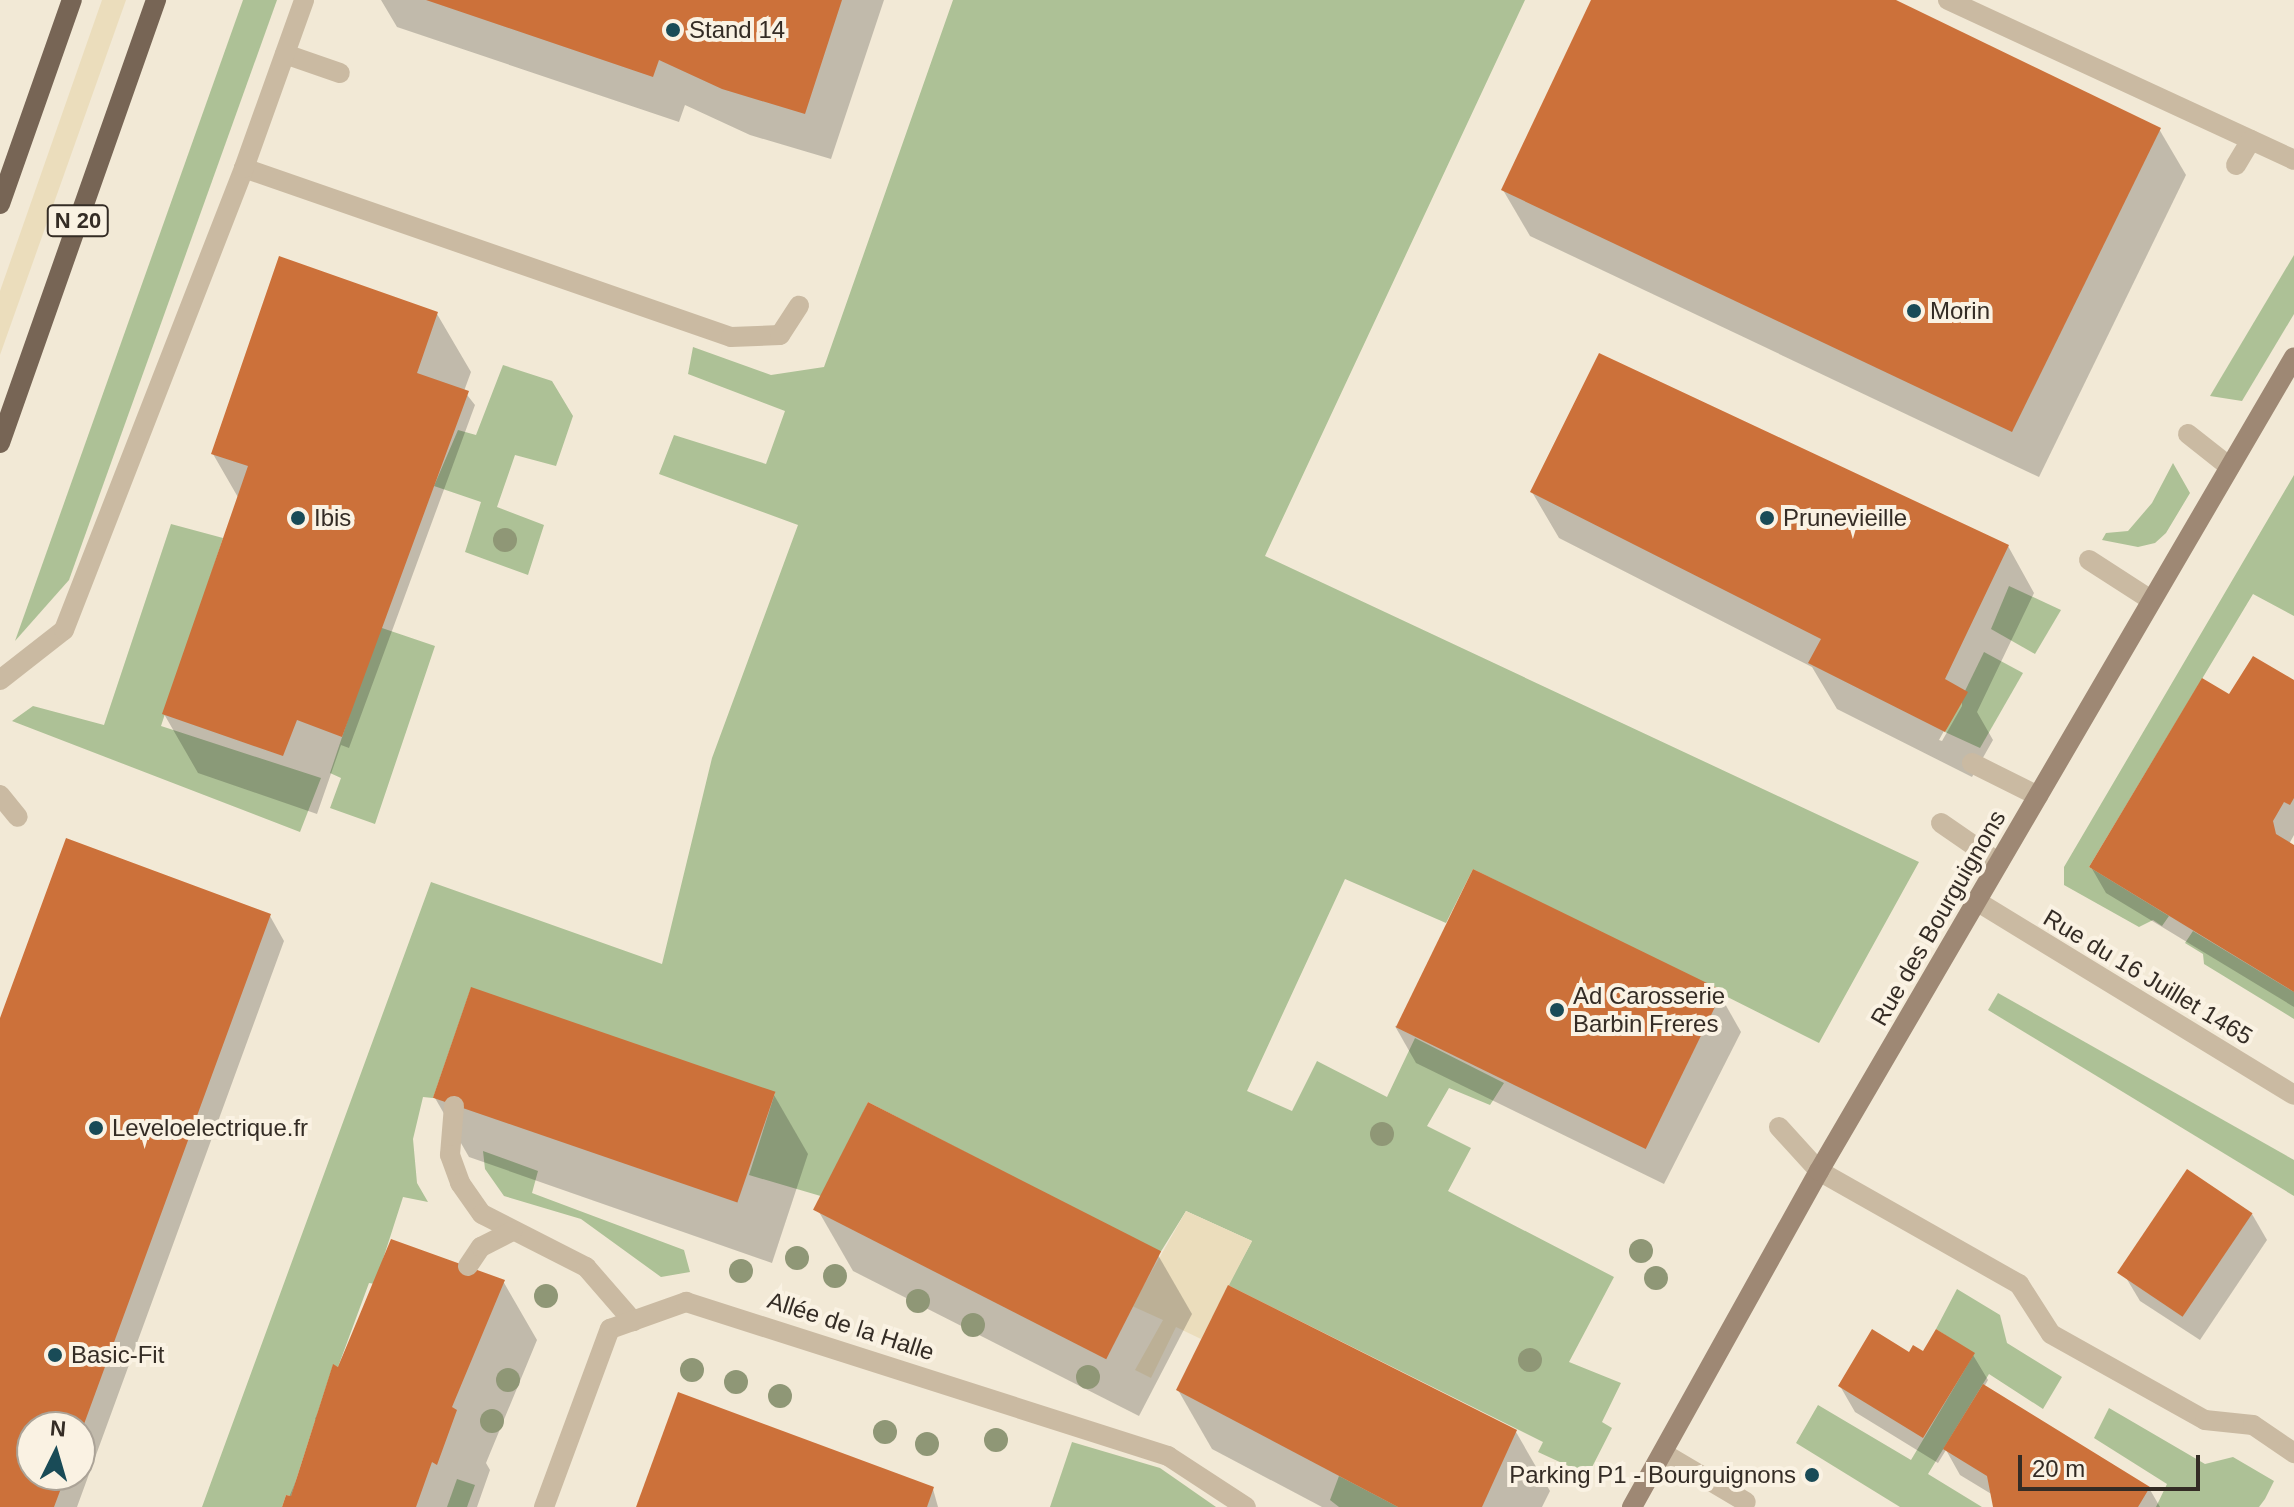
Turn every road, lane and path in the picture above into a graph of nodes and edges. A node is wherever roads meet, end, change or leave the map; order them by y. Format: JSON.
{"nodes":[{"id":1,"x":72,"y":0,"type":"edge"},
{"id":2,"x":156,"y":0,"type":"edge"},
{"id":3,"x":304,"y":0,"type":"edge"},
{"id":4,"x":1948,"y":0,"type":"edge"},
{"id":5,"x":285,"y":54,"type":"junction"},
{"id":6,"x":340,"y":73,"type":"dead end"},
{"id":7,"x":2251,"y":140,"type":"junction"},
{"id":8,"x":2294,"y":160,"type":"edge"},
{"id":9,"x":2236,"y":165,"type":"dead end"},
{"id":10,"x":244,"y":168,"type":"junction"},
{"id":11,"x":0,"y":204,"type":"edge"},
{"id":12,"x":799,"y":306,"type":"dead end"},
{"id":13,"x":2294,"y":357,"type":"edge"},
{"id":14,"x":2188,"y":434,"type":"dead end"},
{"id":15,"x":0,"y":443,"type":"edge"},
{"id":16,"x":2230,"y":467,"type":"junction"},
{"id":17,"x":2089,"y":560,"type":"dead end"},
{"id":18,"x":2151,"y":600,"type":"junction"},
{"id":19,"x":0,"y":680,"type":"edge"},
{"id":20,"x":1972,"y":763,"type":"dead end"},
{"id":21,"x":0,"y":795,"type":"edge"},
{"id":22,"x":2038,"y":796,"type":"junction"},
{"id":23,"x":18,"y":817,"type":"dead end"},
{"id":24,"x":1941,"y":823,"type":"dead end"},
{"id":25,"x":1999,"y":863,"type":"junction"},
{"id":26,"x":1978,"y":902,"type":"junction"},
{"id":27,"x":2294,"y":1095,"type":"edge"},
{"id":28,"x":454,"y":1106,"type":"dead end"},
{"id":29,"x":1779,"y":1127,"type":"dead end"},
{"id":30,"x":1819,"y":1171,"type":"junction"},
{"id":31,"x":512,"y":1231,"type":"junction"},
{"id":32,"x":468,"y":1266,"type":"dead end"},
{"id":33,"x":633,"y":1321,"type":"junction"},
{"id":34,"x":1663,"y":1453,"type":"junction"},
{"id":35,"x":2294,"y":1453,"type":"edge"},
{"id":36,"x":1746,"y":1502,"type":"dead end"},
{"id":37,"x":544,"y":1507,"type":"edge"},
{"id":38,"x":1246,"y":1507,"type":"edge"},
{"id":39,"x":1632,"y":1507,"type":"edge"}],
"edges":[{"from":1,"to":11,"type":"main road"},
{"from":2,"to":15,"type":"main road","number":"N 20"},
{"from":3,"to":5,"type":"street"},
{"from":4,"to":7,"type":"street"},
{"from":5,"to":6,"type":"street"},
{"from":5,"to":10,"type":"street"},
{"from":7,"to":8,"type":"street"},
{"from":7,"to":9,"type":"street"},
{"from":10,"to":12,"type":"street"},
{"from":10,"to":19,"type":"street"},
{"from":13,"to":16,"type":"street","name":"Rue des Bourguignons"},
{"from":14,"to":16,"type":"street"},
{"from":16,"to":18,"type":"street","name":"Rue des Bourguignons"},
{"from":17,"to":18,"type":"street"},
{"from":18,"to":22,"type":"street","name":"Rue des Bourguignons"},
{"from":20,"to":22,"type":"street"},
{"from":21,"to":23,"type":"street"},
{"from":22,"to":25,"type":"street","name":"Rue des Bourguignons"},
{"from":24,"to":25,"type":"street"},
{"from":25,"to":26,"type":"street","name":"Rue des Bourguignons"},
{"from":26,"to":27,"type":"street","name":"Rue du 16 Juillet 1465"},
{"from":26,"to":30,"type":"street","name":"Rue des Bourguignons"},
{"from":28,"to":31,"type":"street"},
{"from":29,"to":30,"type":"street"},
{"from":30,"to":34,"type":"street","name":"Rue des Bourguignons"},
{"from":30,"to":35,"type":"street"},
{"from":31,"to":32,"type":"street"},
{"from":31,"to":33,"type":"street"},
{"from":33,"to":37,"type":"street","name":"Allée de la Halle"},
{"from":33,"to":38,"type":"street","name":"Allée de la Halle"},
{"from":34,"to":36,"type":"street"},
{"from":34,"to":39,"type":"street","name":"Rue des Bourguignons"}]}
